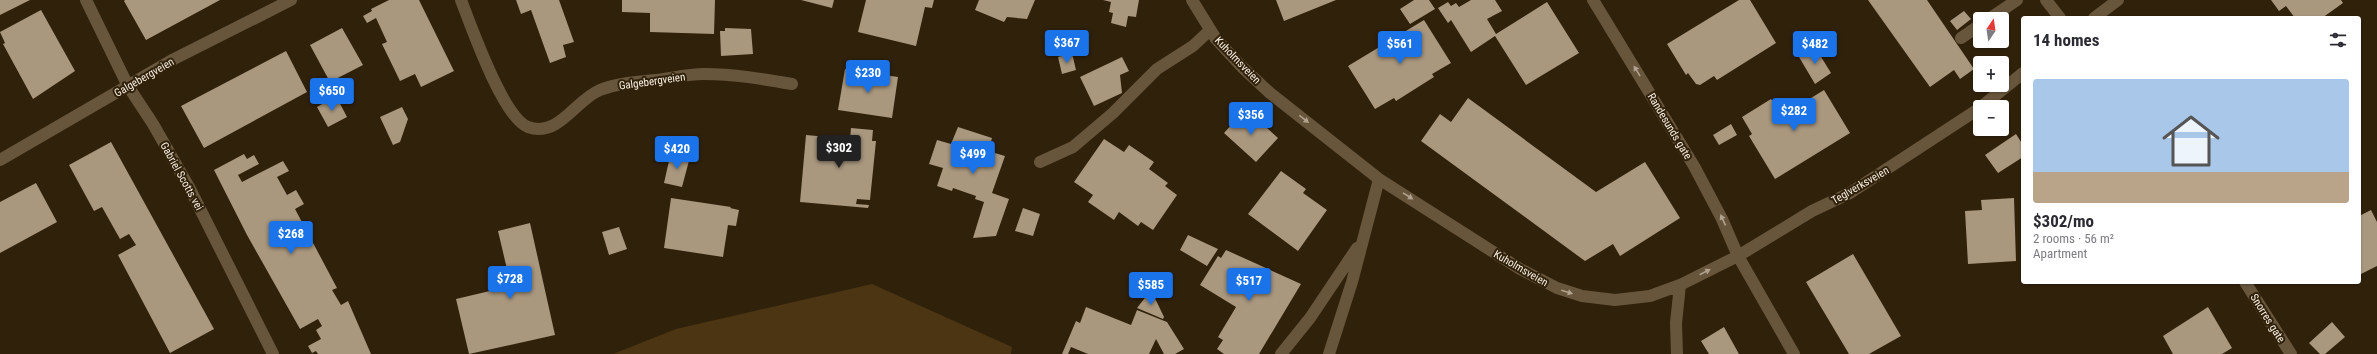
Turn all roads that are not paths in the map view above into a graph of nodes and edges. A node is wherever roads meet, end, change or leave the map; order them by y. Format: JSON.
{"nodes":[{"id":1,"x":86,"y":0,"type":"edge"},
{"id":2,"x":291,"y":0,"type":"edge"},
{"id":3,"x":461,"y":0,"type":"edge"},
{"id":4,"x":1192,"y":0,"type":"edge"},
{"id":5,"x":1593,"y":0,"type":"edge"},
{"id":6,"x":2017,"y":0,"type":"edge"},
{"id":7,"x":2046,"y":0,"type":"edge"},
{"id":8,"x":2118,"y":0,"type":"edge"},
{"id":9,"x":1999,"y":12,"type":"edge"},
{"id":10,"x":2058,"y":16,"type":"edge"},
{"id":11,"x":2097,"y":16,"type":"edge"},
{"id":12,"x":1210,"y":30,"type":"junction"},
{"id":13,"x":1973,"y":30,"type":"edge"},
{"id":14,"x":1961,"y":38,"type":"dead end"},
{"id":15,"x":2021,"y":75,"type":"edge"},
{"id":16,"x":792,"y":84,"type":"dead end"},
{"id":17,"x":128,"y":86,"type":"junction"},
{"id":18,"x":1991,"y":100,"type":"edge"},
{"id":19,"x":1973,"y":113,"type":"edge"},
{"id":20,"x":0,"y":160,"type":"edge"},
{"id":21,"x":1040,"y":162,"type":"dead end"},
{"id":22,"x":1379,"y":179,"type":"junction"},
{"id":23,"x":1362,"y":240,"type":"junction"},
{"id":24,"x":1738,"y":256,"type":"junction"},
{"id":25,"x":2246,"y":284,"type":"edge"},
{"id":26,"x":1680,"y":285,"type":"junction"},
{"id":27,"x":273,"y":354,"type":"edge"},
{"id":28,"x":1281,"y":354,"type":"edge"},
{"id":29,"x":1329,"y":354,"type":"edge"},
{"id":30,"x":1678,"y":354,"type":"edge"},
{"id":31,"x":1794,"y":354,"type":"edge"},
{"id":32,"x":2291,"y":354,"type":"edge"}],
"edges":[{"from":1,"to":17,"type":"street","name":"Gabriel Scotts vei"},
{"from":2,"to":17,"type":"street","name":"Galgebergveien"},
{"from":3,"to":16,"type":"street","name":"Galgebergveien"},
{"from":4,"to":12,"type":"street","name":"Kuholmsveien"},
{"from":24,"to":5,"type":"street","name":"Randesunds gate","one_way":true},
{"from":6,"to":9,"type":"street"},
{"from":7,"to":10,"type":"street"},
{"from":8,"to":11,"type":"street"},
{"from":12,"to":21,"type":"street","name":"Kuholmsveien"},
{"from":12,"to":22,"type":"street","name":"Kuholmsveien","one_way":true},
{"from":13,"to":14,"type":"street"},
{"from":15,"to":18,"type":"street","name":"Teglverksveien"},
{"from":17,"to":20,"type":"street","name":"Galgebergveien"},
{"from":17,"to":27,"type":"street","name":"Gabriel Scotts vei"},
{"from":19,"to":24,"type":"street","name":"Teglverksveien"},
{"from":22,"to":23,"type":"street"},
{"from":22,"to":26,"type":"street","name":"Kuholmsveien","one_way":true},
{"from":23,"to":28,"type":"street"},
{"from":23,"to":29,"type":"street"},
{"from":26,"to":24,"type":"street","name":"Kuholmsveien","one_way":true},
{"from":24,"to":31,"type":"street"},
{"from":25,"to":32,"type":"street","name":"Snorres gate"},
{"from":26,"to":30,"type":"street"}]}
